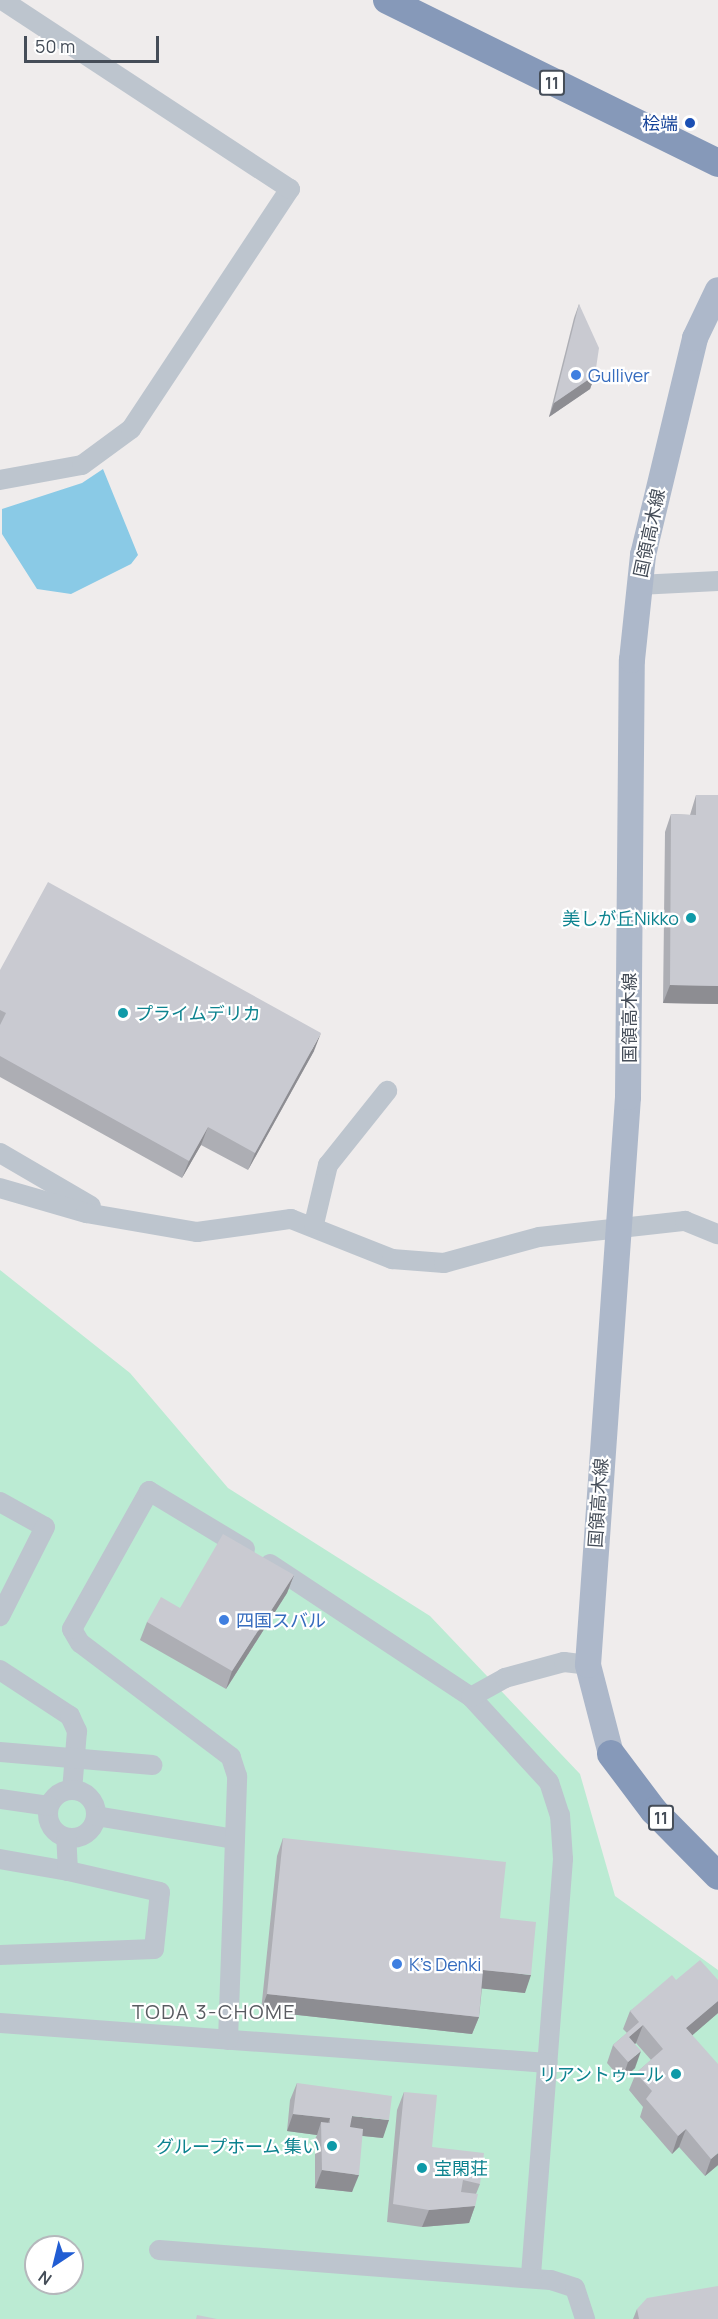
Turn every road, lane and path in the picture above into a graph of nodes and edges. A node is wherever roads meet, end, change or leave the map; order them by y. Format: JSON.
{"nodes":[{"id":1,"x":2,"y":0,"type":"edge"},
{"id":2,"x":387,"y":0,"type":"edge"},
{"id":3,"x":718,"y":163,"type":"edge"},
{"id":4,"x":718,"y":290,"type":"edge"},
{"id":5,"x":0,"y":480,"type":"edge"},
{"id":6,"x":718,"y":581,"type":"edge"},
{"id":7,"x":638,"y":585,"type":"junction"},
{"id":8,"x":387,"y":1091,"type":"dead end"},
{"id":9,"x":0,"y":1153,"type":"edge"},
{"id":10,"x":0,"y":1188,"type":"edge"},
{"id":11,"x":111,"y":1218,"type":"junction"},
{"id":12,"x":314,"y":1224,"type":"junction"},
{"id":13,"x":615,"y":1231,"type":"junction"},
{"id":14,"x":718,"y":1234,"type":"edge"},
{"id":15,"x":0,"y":1502,"type":"edge"},
{"id":16,"x":0,"y":1616,"type":"edge"},
{"id":17,"x":588,"y":1665,"type":"junction"},
{"id":18,"x":0,"y":1670,"type":"edge"},
{"id":19,"x":471,"y":1696,"type":"junction"},
{"id":20,"x":0,"y":1752,"type":"edge"},
{"id":21,"x":611,"y":1754,"type":"joint"},
{"id":22,"x":77,"y":1761,"type":"junction"},
{"id":23,"x":152,"y":1765,"type":"dead end"},
{"id":24,"x":72,"y":1790,"type":"junction"},
{"id":25,"x":0,"y":1799,"type":"edge"},
{"id":26,"x":49,"y":1806,"type":"junction"},
{"id":27,"x":96,"y":1816,"type":"junction"},
{"id":28,"x":66,"y":1838,"type":"junction"},
{"id":29,"x":235,"y":1839,"type":"junction"},
{"id":30,"x":0,"y":1859,"type":"edge"},
{"id":31,"x":68,"y":1871,"type":"junction"},
{"id":32,"x":718,"y":1876,"type":"edge"},
{"id":33,"x":0,"y":1954,"type":"edge"},
{"id":34,"x":0,"y":2023,"type":"edge"},
{"id":35,"x":228,"y":2040,"type":"junction"},
{"id":36,"x":548,"y":2063,"type":"junction"},
{"id":37,"x":159,"y":2250,"type":"dead end"},
{"id":38,"x":531,"y":2278,"type":"junction"},
{"id":39,"x":585,"y":2319,"type":"edge"}],
"edges":[{"from":1,"to":5,"type":"street"},
{"from":2,"to":3,"type":"highway","number":"11"},
{"from":4,"to":7,"type":"main road","name":"国領高木線"},
{"from":6,"to":7,"type":"street"},
{"from":7,"to":13,"type":"main road","name":"国領高木線"},
{"from":8,"to":12,"type":"street"},
{"from":9,"to":11,"type":"street"},
{"from":10,"to":11,"type":"street"},
{"from":11,"to":12,"type":"street"},
{"from":12,"to":13,"type":"street"},
{"from":13,"to":14,"type":"street"},
{"from":13,"to":17,"type":"main road","name":"国領高木線"},
{"from":15,"to":16,"type":"street"},
{"from":17,"to":19,"type":"street"},
{"from":17,"to":21,"type":"main road","name":"国領高木線"},
{"from":18,"to":22,"type":"street"},
{"from":19,"to":29,"type":"street"},
{"from":19,"to":36,"type":"street"},
{"from":20,"to":22,"type":"street"},
{"from":21,"to":32,"type":"highway","number":"11"},
{"from":22,"to":23,"type":"street"},
{"from":22,"to":24,"type":"street"},
{"from":24,"to":26,"type":"street"},
{"from":24,"to":27,"type":"street"},
{"from":25,"to":26,"type":"street"},
{"from":26,"to":28,"type":"street"},
{"from":27,"to":28,"type":"street"},
{"from":27,"to":29,"type":"street"},
{"from":28,"to":31,"type":"street"},
{"from":29,"to":35,"type":"street"},
{"from":30,"to":31,"type":"street"},
{"from":31,"to":33,"type":"street"},
{"from":34,"to":35,"type":"street"},
{"from":35,"to":36,"type":"street"},
{"from":36,"to":38,"type":"street"},
{"from":37,"to":38,"type":"street"},
{"from":38,"to":39,"type":"street"}]}
